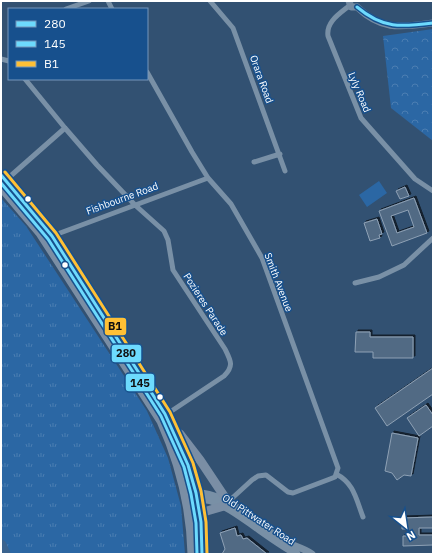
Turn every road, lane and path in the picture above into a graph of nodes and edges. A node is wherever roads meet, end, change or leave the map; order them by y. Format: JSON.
{"nodes":[{"id":1,"x":89,"y":1,"type":"edge"},
{"id":2,"x":210,"y":1,"type":"edge"},
{"id":3,"x":353,"y":4,"type":"edge"},
{"id":4,"x":69,"y":8,"type":"edge"},
{"id":5,"x":433,"y":23,"type":"edge"},
{"id":6,"x":148,"y":74,"type":"edge"},
{"id":7,"x":26,"y":80,"type":"edge"},
{"id":8,"x":65,"y":128,"type":"junction"},
{"id":9,"x":280,"y":154,"type":"junction"},
{"id":10,"x":254,"y":162,"type":"dead end"},
{"id":11,"x":286,"y":171,"type":"dead end"},
{"id":12,"x":208,"y":178,"type":"junction"},
{"id":13,"x":3,"y":181,"type":"edge"},
{"id":14,"x":433,"y":191,"type":"edge"},
{"id":15,"x":135,"y":205,"type":"junction"},
{"id":16,"x":48,"y":237,"type":"junction"},
{"id":17,"x":433,"y":238,"type":"edge"},
{"id":18,"x":355,"y":283,"type":"dead end"},
{"id":19,"x":167,"y":414,"type":"junction"},
{"id":20,"x":174,"y":427,"type":"junction"},
{"id":21,"x":336,"y":474,"type":"junction"},
{"id":22,"x":197,"y":496,"type":"junction"},
{"id":23,"x":186,"y":497,"type":"junction"},
{"id":24,"x":226,"y":502,"type":"junction"},
{"id":25,"x":200,"y":513,"type":"junction"},
{"id":26,"x":363,"y":517,"type":"dead end"},
{"id":27,"x":192,"y":554,"type":"edge"},
{"id":28,"x":202,"y":554,"type":"edge"},
{"id":29,"x":297,"y":554,"type":"edge"},
{"id":30,"x":312,"y":554,"type":"edge"}],
"edges":[{"from":1,"to":4,"type":"street"},
{"from":2,"to":9,"type":"street","name":"Orara Road"},
{"from":3,"to":5,"type":"main road"},
{"from":3,"to":14,"type":"street","name":"Lyly Road"},
{"from":6,"to":12,"type":"street","name":"Smith Avenue"},
{"from":7,"to":8,"type":"street","name":"Pozieres Parade"},
{"from":8,"to":13,"type":"street"},
{"from":8,"to":15,"type":"street","name":"Pozieres Parade"},
{"from":9,"to":10,"type":"street"},
{"from":9,"to":11,"type":"street","name":"Orara Road"},
{"from":12,"to":15,"type":"street","name":"Fishbourne Road"},
{"from":12,"to":21,"type":"street","name":"Smith Avenue"},
{"from":13,"to":16,"type":"highway"},
{"from":15,"to":16,"type":"street","name":"Fishbourne Road"},
{"from":15,"to":19,"type":"street","name":"Pozieres Parade"},
{"from":16,"to":19,"type":"highway"},
{"from":16,"to":23,"type":"highway"},
{"from":17,"to":18,"type":"street"},
{"from":19,"to":20,"type":"highway"},
{"from":20,"to":22,"type":"highway"},
{"from":20,"to":24,"type":"highway"},
{"from":21,"to":24,"type":"street"},
{"from":21,"to":26,"type":"street"},
{"from":22,"to":23,"type":"street","name":"Old Pittwater Road"},
{"from":22,"to":24,"type":"street","name":"Old Pittwater Road"},
{"from":22,"to":25,"type":"highway"},
{"from":23,"to":27,"type":"highway"},
{"from":24,"to":25,"type":"highway"},
{"from":24,"to":29,"type":"street","name":"Old Pittwater Road"},
{"from":24,"to":30,"type":"street","name":"Old Pittwater Road"},
{"from":25,"to":28,"type":"highway"}]}
